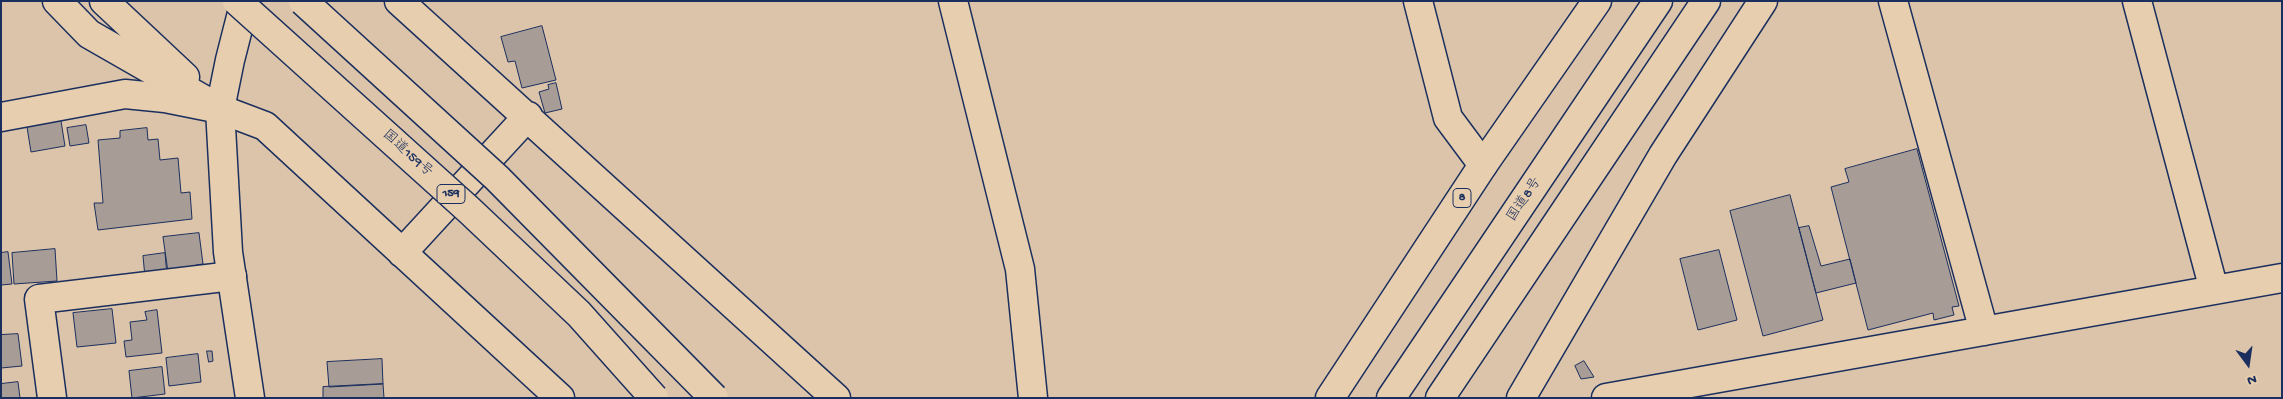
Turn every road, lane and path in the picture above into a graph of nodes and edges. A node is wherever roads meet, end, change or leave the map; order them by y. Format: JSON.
{"nodes":[{"id":1,"x":58,"y":1,"type":"edge"},
{"id":2,"x":104,"y":1,"type":"edge"},
{"id":3,"x":237,"y":1,"type":"edge"},
{"id":4,"x":245,"y":1,"type":"edge"},
{"id":5,"x":303,"y":1,"type":"edge"},
{"id":6,"x":399,"y":1,"type":"edge"},
{"id":7,"x":952,"y":1,"type":"edge"},
{"id":8,"x":1418,"y":1,"type":"edge"},
{"id":9,"x":1597,"y":1,"type":"edge"},
{"id":10,"x":1658,"y":1,"type":"edge"},
{"id":11,"x":1706,"y":1,"type":"edge"},
{"id":12,"x":1763,"y":1,"type":"edge"},
{"id":13,"x":1893,"y":1,"type":"edge"},
{"id":14,"x":2137,"y":1,"type":"edge"},
{"id":15,"x":220,"y":109,"type":"junction"},
{"id":16,"x":528,"y":116,"type":"junction"},
{"id":17,"x":1,"y":117,"type":"edge"},
{"id":18,"x":1484,"y":165,"type":"junction"},
{"id":19,"x":402,"y":253,"type":"junction"},
{"id":20,"x":232,"y":276,"type":"junction"},
{"id":21,"x":2282,"y":278,"type":"edge"},
{"id":22,"x":2214,"y":290,"type":"junction"},
{"id":23,"x":1984,"y":331,"type":"junction"},
{"id":24,"x":52,"y":398,"type":"edge"},
{"id":25,"x":250,"y":398,"type":"edge"},
{"id":26,"x":560,"y":398,"type":"edge"},
{"id":27,"x":654,"y":398,"type":"edge"},
{"id":28,"x":714,"y":398,"type":"edge"},
{"id":29,"x":836,"y":398,"type":"edge"},
{"id":30,"x":1033,"y":398,"type":"edge"},
{"id":31,"x":1330,"y":398,"type":"edge"},
{"id":32,"x":1390,"y":398,"type":"edge"},
{"id":33,"x":1440,"y":398,"type":"edge"},
{"id":34,"x":1521,"y":398,"type":"edge"},
{"id":35,"x":1606,"y":398,"type":"edge"}],
"edges":[{"from":1,"to":15,"type":"main road"},
{"from":2,"to":15,"type":"main road"},
{"from":3,"to":27,"type":"main road","name":"国道159号","number":"159","bridge":true},
{"from":4,"to":15,"type":"main road"},
{"from":5,"to":28,"type":"main road","bridge":true},
{"from":6,"to":16,"type":"main road"},
{"from":7,"to":30,"type":"main road"},
{"from":8,"to":18,"type":"main road"},
{"from":9,"to":18,"type":"main road","number":"8"},
{"from":10,"to":32,"type":"main road","name":"国道8号"},
{"from":11,"to":33,"type":"main road"},
{"from":12,"to":34,"type":"main road"},
{"from":13,"to":23,"type":"main road"},
{"from":14,"to":22,"type":"main road"},
{"from":15,"to":17,"type":"main road"},
{"from":15,"to":19,"type":"main road"},
{"from":15,"to":20,"type":"main road"},
{"from":16,"to":19,"type":"main road"},
{"from":16,"to":29,"type":"main road"},
{"from":18,"to":31,"type":"main road","number":"8"},
{"from":19,"to":26,"type":"main road"},
{"from":20,"to":24,"type":"main road"},
{"from":20,"to":25,"type":"main road"},
{"from":21,"to":22,"type":"main road"},
{"from":22,"to":23,"type":"main road"},
{"from":23,"to":35,"type":"main road"}]}
